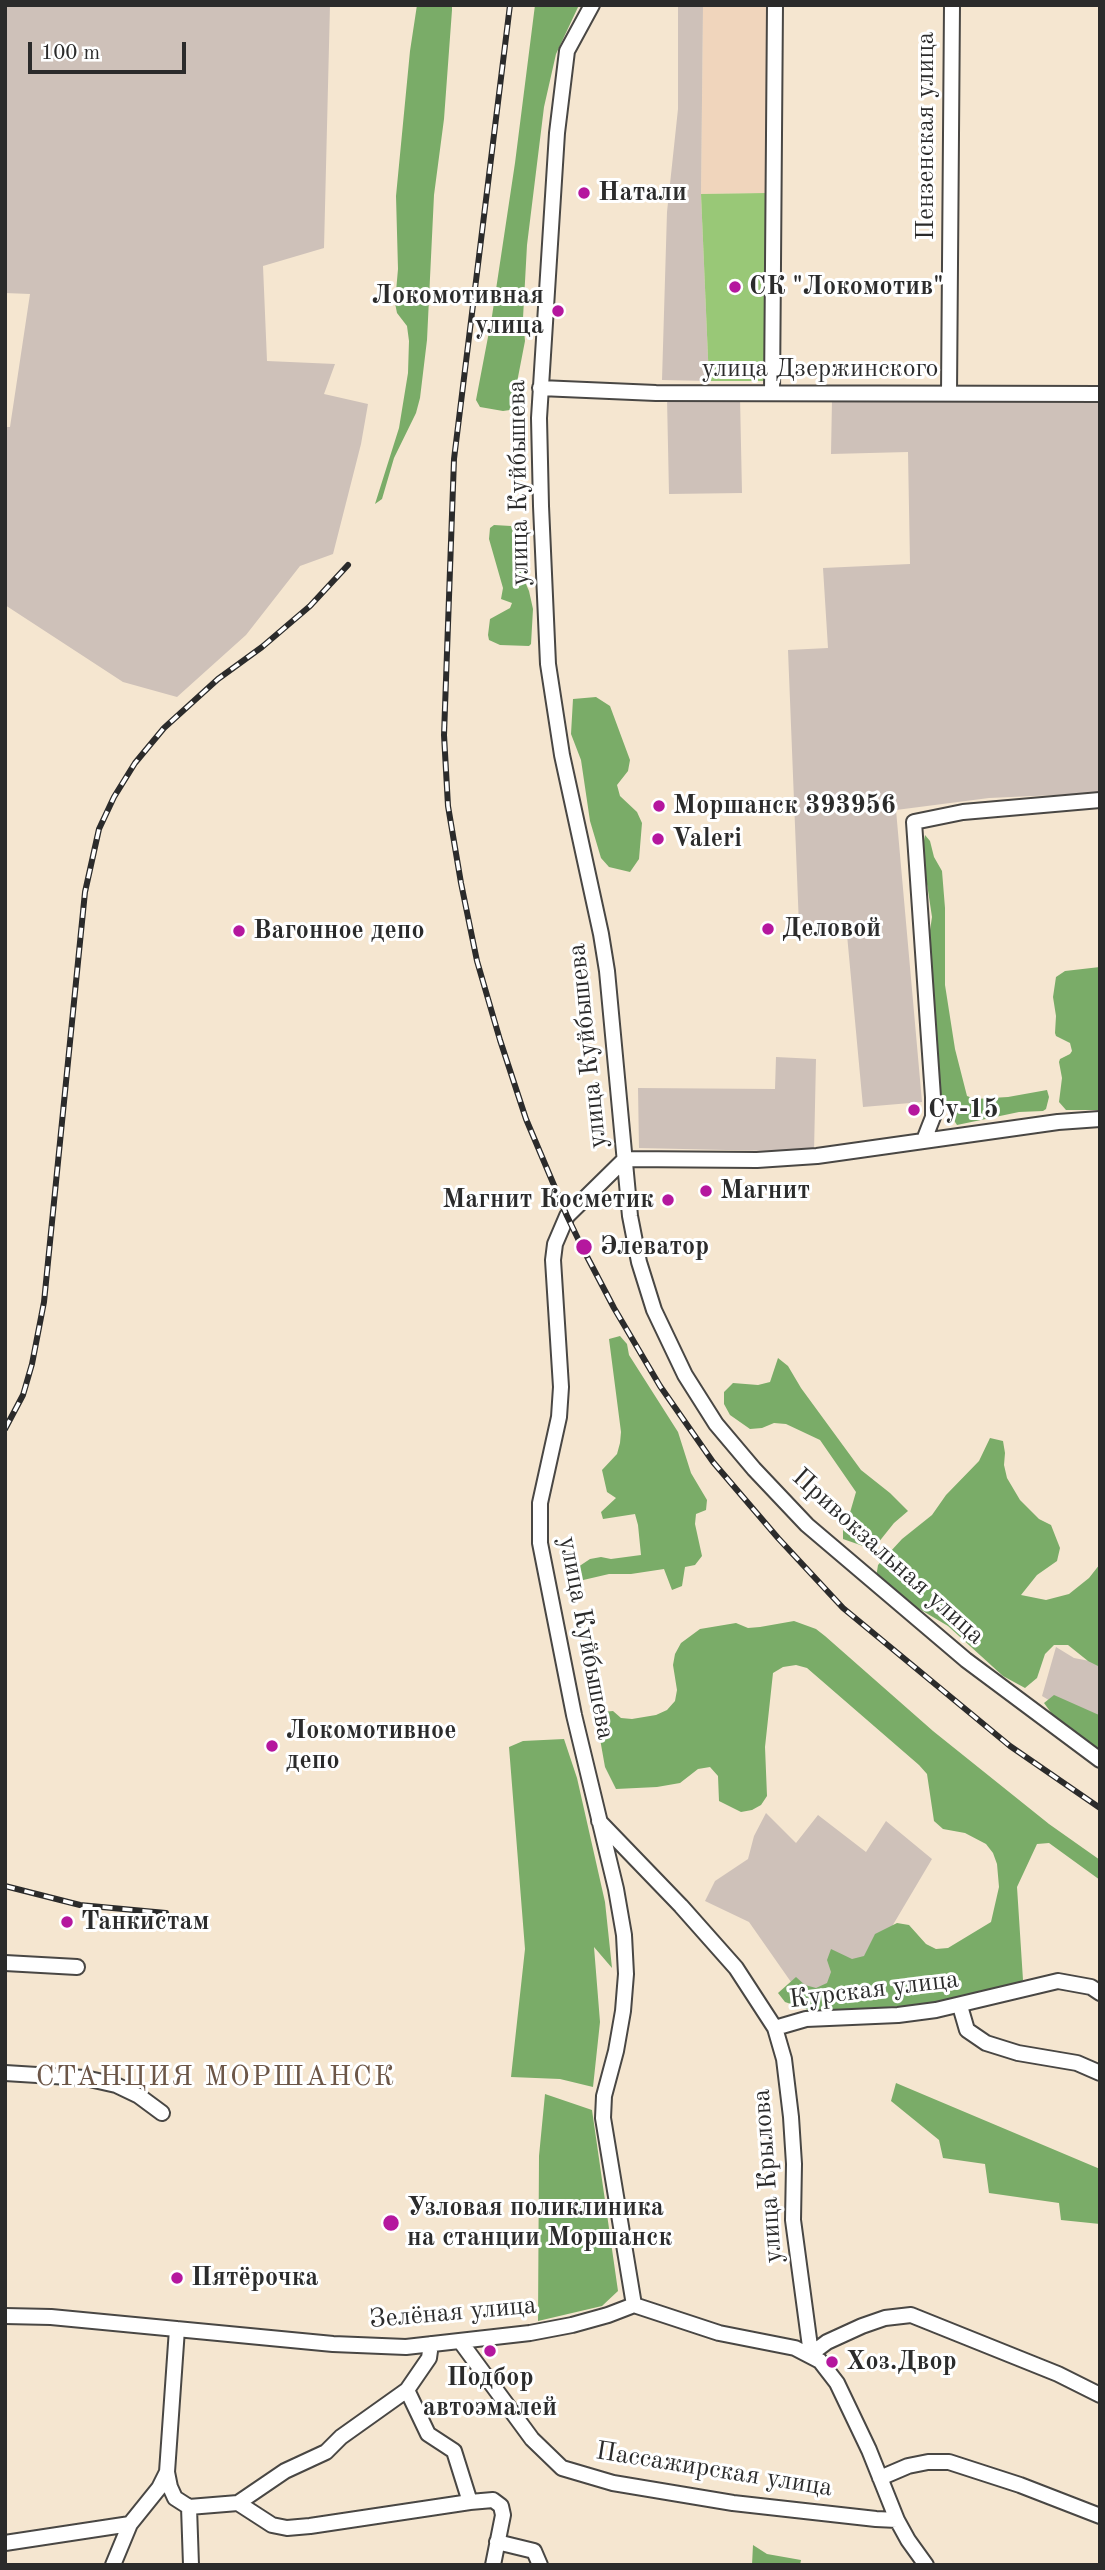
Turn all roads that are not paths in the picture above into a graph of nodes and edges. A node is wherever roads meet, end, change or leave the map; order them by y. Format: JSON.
{"nodes":[{"id":1,"x":592,"y":5,"type":"edge"},
{"id":2,"x":775,"y":5,"type":"edge"},
{"id":3,"x":952,"y":5,"type":"edge"},
{"id":4,"x":540,"y":388,"type":"junction"},
{"id":5,"x":772,"y":393,"type":"junction"},
{"id":6,"x":949,"y":393,"type":"junction"},
{"id":7,"x":1100,"y":394,"type":"edge"},
{"id":8,"x":1100,"y":800,"type":"edge"},
{"id":9,"x":1100,"y":1119,"type":"edge"},
{"id":10,"x":924,"y":1140,"type":"junction"},
{"id":11,"x":625,"y":1159,"type":"junction"},
{"id":12,"x":1100,"y":1760,"type":"edge"},
{"id":13,"x":598,"y":1820,"type":"junction"},
{"id":14,"x":5,"y":1963,"type":"edge"},
{"id":15,"x":77,"y":1967,"type":"dead end"},
{"id":16,"x":1100,"y":1993,"type":"edge"},
{"id":17,"x":960,"y":2006,"type":"junction"},
{"id":18,"x":775,"y":2028,"type":"junction"},
{"id":19,"x":5,"y":2073,"type":"edge"},
{"id":20,"x":1100,"y":2073,"type":"edge"},
{"id":21,"x":162,"y":2113,"type":"dead end"},
{"id":22,"x":634,"y":2305,"type":"junction"},
{"id":23,"x":5,"y":2316,"type":"edge"},
{"id":24,"x":177,"y":2329,"type":"junction"},
{"id":25,"x":460,"y":2341,"type":"junction"},
{"id":26,"x":432,"y":2344,"type":"junction"},
{"id":27,"x":811,"y":2354,"type":"junction"},
{"id":28,"x":407,"y":2390,"type":"junction"},
{"id":29,"x":1100,"y":2395,"type":"edge"},
{"id":30,"x":167,"y":2472,"type":"junction"},
{"id":31,"x":880,"y":2478,"type":"junction"},
{"id":32,"x":470,"y":2502,"type":"junction"},
{"id":33,"x":238,"y":2503,"type":"junction"},
{"id":34,"x":189,"y":2507,"type":"junction"},
{"id":35,"x":1100,"y":2516,"type":"edge"},
{"id":36,"x":897,"y":2519,"type":"junction"},
{"id":37,"x":130,"y":2524,"type":"junction"},
{"id":38,"x":496,"y":2542,"type":"junction"},
{"id":39,"x":5,"y":2543,"type":"edge"},
{"id":40,"x":920,"y":2562,"type":"edge"},
{"id":41,"x":113,"y":2565,"type":"edge"},
{"id":42,"x":191,"y":2565,"type":"edge"},
{"id":43,"x":493,"y":2565,"type":"edge"},
{"id":44,"x":540,"y":2565,"type":"edge"}],
"edges":[{"from":1,"to":4,"type":"street","name":"улица Куйбышева"},
{"from":2,"to":5,"type":"street"},
{"from":3,"to":6,"type":"street","name":"Пензенская улица"},
{"from":4,"to":5,"type":"street","name":"улица Дзержинского"},
{"from":4,"to":11,"type":"street","name":"улица Куйбышева"},
{"from":5,"to":6,"type":"street","name":"улица Дзержинского"},
{"from":6,"to":7,"type":"street","name":"улица Дзержинского"},
{"from":8,"to":10,"type":"street"},
{"from":9,"to":10,"type":"street"},
{"from":10,"to":11,"type":"street"},
{"from":11,"to":12,"type":"street","name":"Привокзальная улица"},
{"from":11,"to":13,"type":"street","name":"улица Куйбышева"},
{"from":13,"to":18,"type":"street","name":"улица Крылова"},
{"from":13,"to":22,"type":"street","name":"улица Куйбышева"},
{"from":14,"to":15,"type":"street"},
{"from":16,"to":17,"type":"street","name":"Курская улица"},
{"from":17,"to":18,"type":"street","name":"Курская улица"},
{"from":17,"to":20,"type":"street"},
{"from":18,"to":27,"type":"street","name":"улица Крылова"},
{"from":19,"to":21,"type":"street"},
{"from":22,"to":25,"type":"street","name":"Зелёная улица"},
{"from":22,"to":27,"type":"street"},
{"from":23,"to":24,"type":"street","name":"Зелёная улица"},
{"from":24,"to":26,"type":"street","name":"Зелёная улица"},
{"from":24,"to":30,"type":"street"},
{"from":25,"to":26,"type":"street","name":"Зелёная улица"},
{"from":25,"to":36,"type":"street","name":"Пассажирская улица"},
{"from":26,"to":28,"type":"street"},
{"from":27,"to":29,"type":"street"},
{"from":27,"to":31,"type":"street"},
{"from":28,"to":32,"type":"street"},
{"from":28,"to":33,"type":"street"},
{"from":30,"to":34,"type":"street"},
{"from":30,"to":37,"type":"street"},
{"from":31,"to":35,"type":"street"},
{"from":31,"to":36,"type":"street"},
{"from":32,"to":33,"type":"street"},
{"from":32,"to":38,"type":"street"},
{"from":33,"to":34,"type":"street"},
{"from":34,"to":42,"type":"street"},
{"from":36,"to":40,"type":"street"},
{"from":37,"to":39,"type":"street"},
{"from":37,"to":41,"type":"street"},
{"from":38,"to":43,"type":"street"},
{"from":38,"to":44,"type":"street"}]}
